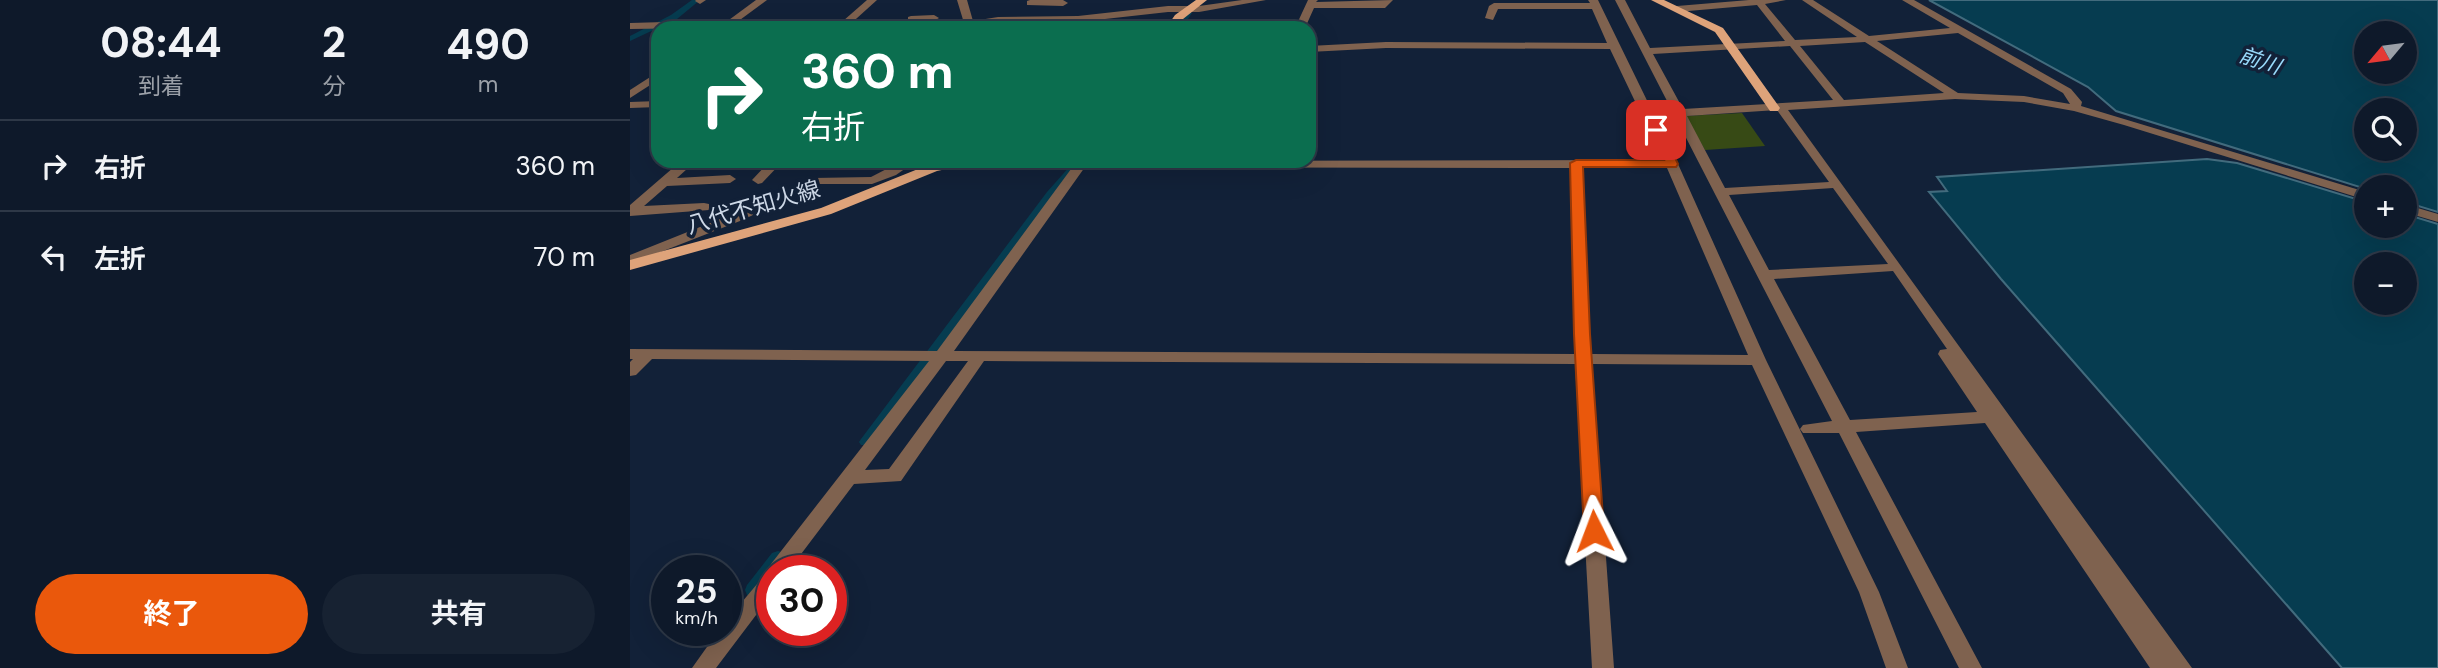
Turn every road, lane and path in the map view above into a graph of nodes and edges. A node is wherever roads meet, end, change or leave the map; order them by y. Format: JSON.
{"nodes":[{"id":1,"x":762,"y":0,"type":"edge"},
{"id":2,"x":873,"y":0,"type":"edge"},
{"id":3,"x":961,"y":0,"type":"edge"},
{"id":4,"x":1202,"y":0,"type":"edge"},
{"id":5,"x":1261,"y":0,"type":"edge"},
{"id":6,"x":1388,"y":0,"type":"edge"},
{"id":7,"x":1620,"y":0,"type":"edge"},
{"id":8,"x":1656,"y":0,"type":"edge"},
{"id":9,"x":1665,"y":0,"type":"edge"},
{"id":10,"x":1781,"y":0,"type":"edge"},
{"id":11,"x":1807,"y":0,"type":"edge"},
{"id":12,"x":1907,"y":0,"type":"edge"},
{"id":13,"x":1064,"y":1,"type":"edge"},
{"id":14,"x":1759,"y":2,"type":"junction"},
{"id":15,"x":1030,"y":3,"type":"dead end"},
{"id":16,"x":1312,"y":3,"type":"edge"},
{"id":17,"x":1594,"y":3,"type":"edge"},
{"id":18,"x":1171,"y":5,"type":"edge"},
{"id":19,"x":1189,"y":7,"type":"junction"},
{"id":20,"x":1680,"y":9,"type":"junction"},
{"id":21,"x":934,"y":18,"type":"dead end"},
{"id":22,"x":1053,"y":19,"type":"junction"},
{"id":23,"x":1490,"y":19,"type":"dead end"},
{"id":24,"x":733,"y":21,"type":"edge"},
{"id":25,"x":848,"y":21,"type":"edge"},
{"id":26,"x":909,"y":21,"type":"edge"},
{"id":27,"x":968,"y":21,"type":"edge"},
{"id":28,"x":993,"y":21,"type":"edge"},
{"id":29,"x":1177,"y":21,"type":"edge"},
{"id":30,"x":1303,"y":21,"type":"edge"},
{"id":31,"x":651,"y":25,"type":"edge"},
{"id":32,"x":630,"y":26,"type":"edge"},
{"id":33,"x":1960,"y":30,"type":"junction"},
{"id":34,"x":1870,"y":39,"type":"junction"},
{"id":35,"x":1791,"y":43,"type":"junction"},
{"id":36,"x":1613,"y":46,"type":"junction"},
{"id":37,"x":1735,"y":47,"type":"junction"},
{"id":38,"x":1316,"y":49,"type":"edge"},
{"id":39,"x":1647,"y":51,"type":"junction"},
{"id":40,"x":651,"y":80,"type":"edge"},
{"id":41,"x":630,"y":95,"type":"edge"},
{"id":42,"x":1955,"y":96,"type":"junction"},
{"id":43,"x":1841,"y":103,"type":"junction"},
{"id":44,"x":651,"y":104,"type":"edge"},
{"id":45,"x":630,"y":105,"type":"edge"},
{"id":46,"x":1777,"y":107,"type":"junction"},
{"id":47,"x":2075,"y":108,"type":"junction"},
{"id":48,"x":1679,"y":113,"type":"junction"},
{"id":49,"x":1316,"y":162,"type":"edge"},
{"id":50,"x":1576,"y":163,"type":"junction"},
{"id":51,"x":1672,"y":164,"type":"junction"},
{"id":52,"x":680,"y":168,"type":"edge"},
{"id":53,"x":770,"y":168,"type":"edge"},
{"id":54,"x":900,"y":168,"type":"edge"},
{"id":55,"x":937,"y":168,"type":"edge"},
{"id":56,"x":1075,"y":168,"type":"edge"},
{"id":57,"x":730,"y":179,"type":"dead end"},
{"id":58,"x":758,"y":180,"type":"dead end"},
{"id":59,"x":665,"y":182,"type":"junction"},
{"id":60,"x":1828,"y":186,"type":"junction"},
{"id":61,"x":1721,"y":192,"type":"junction"},
{"id":62,"x":2354,"y":192,"type":"edge"},
{"id":63,"x":704,"y":207,"type":"dead end"},
{"id":64,"x":630,"y":212,"type":"edge"},
{"id":65,"x":2417,"y":212,"type":"edge"},
{"id":66,"x":2438,"y":218,"type":"edge"},
{"id":67,"x":630,"y":263,"type":"edge"},
{"id":68,"x":1887,"y":268,"type":"junction"},
{"id":69,"x":1765,"y":275,"type":"junction"},
{"id":70,"x":630,"y":354,"type":"edge"},
{"id":71,"x":649,"y":354,"type":"junction"},
{"id":72,"x":943,"y":354,"type":"junction"},
{"id":73,"x":981,"y":354,"type":"junction"},
{"id":74,"x":1583,"y":359,"type":"junction"},
{"id":75,"x":1758,"y":360,"type":"junction"},
{"id":76,"x":630,"y":371,"type":"edge"},
{"id":77,"x":1783,"y":411,"type":"junction"},
{"id":78,"x":1990,"y":417,"type":"junction"},
{"id":79,"x":1845,"y":427,"type":"junction"},
{"id":80,"x":1809,"y":429,"type":"junction"},
{"id":81,"x":1803,"y":455,"type":"junction"},
{"id":82,"x":849,"y":477,"type":"junction"},
{"id":83,"x":789,"y":555,"type":"edge"},
{"id":84,"x":756,"y":599,"type":"edge"},
{"id":85,"x":703,"y":668,"type":"edge"},
{"id":86,"x":1602,"y":668,"type":"edge"},
{"id":87,"x":1897,"y":668,"type":"edge"},
{"id":88,"x":1971,"y":668,"type":"edge"},
{"id":89,"x":2163,"y":668,"type":"edge"},
{"id":90,"x":2181,"y":668,"type":"edge"}],
"edges":[{"from":1,"to":24,"type":"street"},
{"from":2,"to":25,"type":"street"},
{"from":3,"to":27,"type":"street"},
{"from":4,"to":19,"type":"main road"},
{"from":5,"to":19,"type":"street"},
{"from":6,"to":16,"type":"street"},
{"from":7,"to":39,"type":"street"},
{"from":8,"to":20,"type":"main road"},
{"from":9,"to":20,"type":"main road"},
{"from":10,"to":14,"type":"street"},
{"from":11,"to":34,"type":"street"},
{"from":12,"to":33,"type":"street"},
{"from":13,"to":15,"type":"street"},
{"from":13,"to":22,"type":"street"},
{"from":14,"to":20,"type":"street"},
{"from":14,"to":35,"type":"street"},
{"from":16,"to":30,"type":"street"},
{"from":17,"to":23,"type":"street"},
{"from":17,"to":36,"type":"street"},
{"from":18,"to":19,"type":"street"},
{"from":18,"to":22,"type":"street"},
{"from":19,"to":29,"type":"main road"},
{"from":20,"to":37,"type":"main road"},
{"from":21,"to":26,"type":"street"},
{"from":22,"to":28,"type":"street"},
{"from":31,"to":32,"type":"street"},
{"from":33,"to":34,"type":"street"},
{"from":33,"to":47,"type":"street"},
{"from":34,"to":35,"type":"street"},
{"from":34,"to":42,"type":"street"},
{"from":35,"to":37,"type":"street"},
{"from":35,"to":43,"type":"street"},
{"from":36,"to":38,"type":"street"},
{"from":36,"to":51,"type":"street"},
{"from":37,"to":39,"type":"street"},
{"from":37,"to":46,"type":"main road"},
{"from":39,"to":48,"type":"street"},
{"from":40,"to":41,"type":"street"},
{"from":42,"to":43,"type":"street"},
{"from":42,"to":47,"type":"street"},
{"from":43,"to":46,"type":"street"},
{"from":44,"to":45,"type":"street"},
{"from":46,"to":48,"type":"street"},
{"from":46,"to":60,"type":"street"},
{"from":46,"to":90,"type":"street"},
{"from":47,"to":62,"type":"street"},
{"from":48,"to":61,"type":"street"},
{"from":49,"to":50,"type":"street"},
{"from":50,"to":51,"type":"street"},
{"from":50,"to":74,"type":"street"},
{"from":51,"to":75,"type":"street"},
{"from":52,"to":59,"type":"street"},
{"from":53,"to":58,"type":"street"},
{"from":54,"to":67,"type":"street"},
{"from":55,"to":67,"type":"main road","name":"八代不知火線"},
{"from":56,"to":72,"type":"street"},
{"from":57,"to":59,"type":"street"},
{"from":59,"to":64,"type":"street"},
{"from":60,"to":61,"type":"street"},
{"from":60,"to":68,"type":"street"},
{"from":61,"to":69,"type":"street"},
{"from":63,"to":64,"type":"street"},
{"from":65,"to":66,"type":"street"},
{"from":68,"to":69,"type":"street"},
{"from":68,"to":78,"type":"street"},
{"from":69,"to":79,"type":"street"},
{"from":70,"to":71,"type":"street"},
{"from":71,"to":72,"type":"street"},
{"from":71,"to":76,"type":"street"},
{"from":72,"to":73,"type":"street"},
{"from":72,"to":82,"type":"street"},
{"from":73,"to":74,"type":"street"},
{"from":73,"to":82,"type":"street"},
{"from":74,"to":75,"type":"street"},
{"from":74,"to":86,"type":"street"},
{"from":75,"to":77,"type":"street"},
{"from":77,"to":80,"type":"street"},
{"from":77,"to":81,"type":"street"},
{"from":78,"to":79,"type":"street"},
{"from":78,"to":89,"type":"street"},
{"from":79,"to":80,"type":"street"},
{"from":79,"to":88,"type":"street"},
{"from":80,"to":81,"type":"street"},
{"from":81,"to":87,"type":"street"},
{"from":82,"to":83,"type":"street"},
{"from":84,"to":85,"type":"street"}]}
